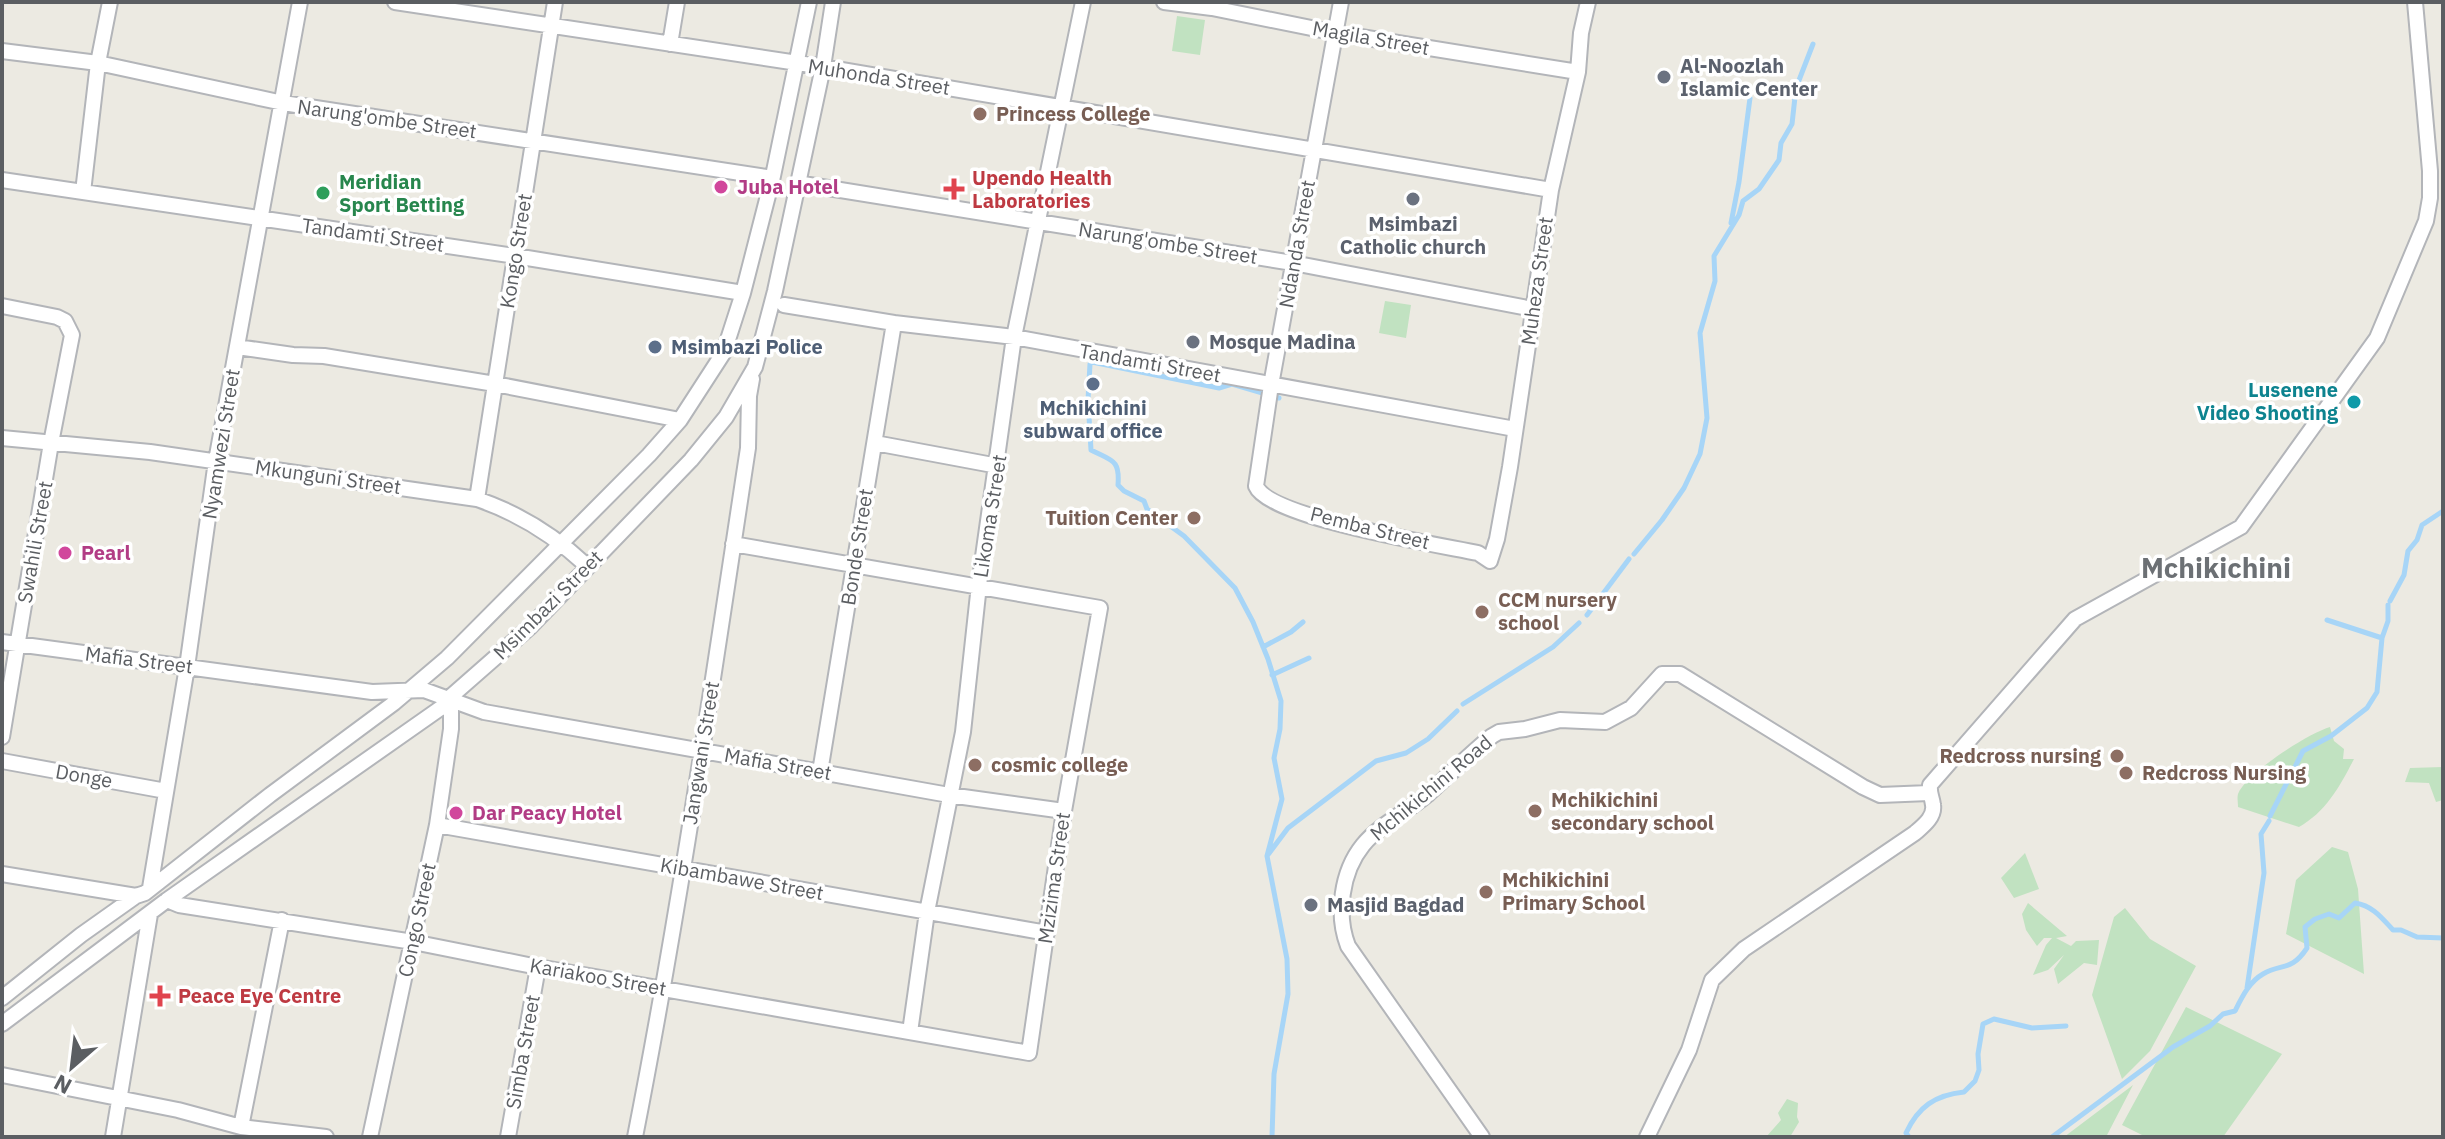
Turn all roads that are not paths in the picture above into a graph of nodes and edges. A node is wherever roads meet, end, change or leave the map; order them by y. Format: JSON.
{"nodes":[{"id":1,"x":110,"y":2,"type":"edge"},
{"id":2,"x":300,"y":2,"type":"edge"},
{"id":3,"x":395,"y":2,"type":"edge"},
{"id":4,"x":555,"y":2,"type":"edge"},
{"id":5,"x":677,"y":2,"type":"edge"},
{"id":6,"x":809,"y":2,"type":"edge"},
{"id":7,"x":833,"y":2,"type":"edge"},
{"id":8,"x":1083,"y":2,"type":"edge"},
{"id":9,"x":1164,"y":2,"type":"edge"},
{"id":10,"x":1341,"y":2,"type":"edge"},
{"id":11,"x":1588,"y":2,"type":"edge"},
{"id":12,"x":2415,"y":2,"type":"edge"},
{"id":13,"x":422,"y":4,"type":"edge"},
{"id":14,"x":552,"y":26,"type":"junction"},
{"id":15,"x":1336,"y":33,"type":"junction"},
{"id":16,"x":670,"y":44,"type":"junction"},
{"id":17,"x":2,"y":51,"type":"edge"},
{"id":18,"x":98,"y":63,"type":"junction"},
{"id":19,"x":798,"y":64,"type":"junction"},
{"id":20,"x":823,"y":67,"type":"junction"},
{"id":21,"x":1578,"y":72,"type":"junction"},
{"id":22,"x":283,"y":103,"type":"junction"},
{"id":23,"x":1062,"y":108,"type":"junction"},
{"id":24,"x":533,"y":140,"type":"junction"},
{"id":25,"x":1314,"y":150,"type":"junction"},
{"id":26,"x":773,"y":176,"type":"junction"},
{"id":27,"x":2,"y":180,"type":"edge"},
{"id":28,"x":803,"y":184,"type":"dead end"},
{"id":29,"x":1551,"y":190,"type":"junction"},
{"id":30,"x":83,"y":192,"type":"junction"},
{"id":31,"x":2436,"y":206,"type":"edge"},
{"id":32,"x":260,"y":219,"type":"junction"},
{"id":33,"x":1038,"y":222,"type":"junction"},
{"id":34,"x":515,"y":256,"type":"junction"},
{"id":35,"x":1293,"y":263,"type":"junction"},
{"id":36,"x":743,"y":293,"type":"junction"},
{"id":37,"x":784,"y":305,"type":"dead end"},
{"id":38,"x":2,"y":306,"type":"edge"},
{"id":39,"x":1533,"y":309,"type":"junction"},
{"id":40,"x":894,"y":323,"type":"junction"},
{"id":41,"x":1014,"y":337,"type":"junction"},
{"id":42,"x":237,"y":347,"type":"junction"},
{"id":43,"x":755,"y":367,"type":"junction"},
{"id":44,"x":495,"y":384,"type":"junction"},
{"id":45,"x":1271,"y":385,"type":"junction"},
{"id":46,"x":680,"y":420,"type":"junction"},
{"id":47,"x":1515,"y":429,"type":"junction"},
{"id":48,"x":2,"y":438,"type":"edge"},
{"id":49,"x":51,"y":443,"type":"junction"},
{"id":50,"x":875,"y":443,"type":"junction"},
{"id":51,"x":216,"y":461,"type":"junction"},
{"id":52,"x":998,"y":466,"type":"junction"},
{"id":53,"x":1256,"y":486,"type":"joint"},
{"id":54,"x":477,"y":499,"type":"junction"},
{"id":55,"x":560,"y":544,"type":"junction"},
{"id":56,"x":733,"y":544,"type":"junction"},
{"id":57,"x":1490,"y":561,"type":"joint"},
{"id":58,"x":855,"y":564,"type":"junction"},
{"id":59,"x":587,"y":566,"type":"junction"},
{"id":60,"x":979,"y":585,"type":"junction"},
{"id":61,"x":2,"y":642,"type":"edge"},
{"id":62,"x":18,"y":644,"type":"junction"},
{"id":63,"x":187,"y":667,"type":"junction"},
{"id":64,"x":409,"y":689,"type":"junction"},
{"id":65,"x":446,"y":702,"type":"junction"},
{"id":66,"x":2,"y":737,"type":"edge"},
{"id":67,"x":702,"y":750,"type":"junction"},
{"id":68,"x":2,"y":761,"type":"edge"},
{"id":69,"x":820,"y":772,"type":"junction"},
{"id":70,"x":166,"y":791,"type":"junction"},
{"id":71,"x":1929,"y":793,"type":"junction"},
{"id":72,"x":949,"y":795,"type":"junction"},
{"id":73,"x":1064,"y":811,"type":"junction"},
{"id":74,"x":437,"y":825,"type":"junction"},
{"id":75,"x":683,"y":869,"type":"junction"},
{"id":76,"x":2,"y":874,"type":"edge"},
{"id":77,"x":150,"y":888,"type":"junction"},
{"id":78,"x":136,"y":896,"type":"junction"},
{"id":79,"x":167,"y":900,"type":"junction"},
{"id":80,"x":927,"y":912,"type":"junction"},
{"id":81,"x":150,"y":914,"type":"junction"},
{"id":82,"x":282,"y":920,"type":"junction"},
{"id":83,"x":1047,"y":933,"type":"junction"},
{"id":84,"x":413,"y":942,"type":"junction"},
{"id":85,"x":538,"y":967,"type":"junction"},
{"id":86,"x":664,"y":989,"type":"junction"},
{"id":87,"x":2,"y":998,"type":"edge"},
{"id":88,"x":2,"y":1024,"type":"edge"},
{"id":89,"x":910,"y":1032,"type":"junction"},
{"id":90,"x":1029,"y":1053,"type":"joint"},
{"id":91,"x":2,"y":1075,"type":"edge"},
{"id":92,"x":118,"y":1098,"type":"junction"},
{"id":93,"x":241,"y":1127,"type":"junction"},
{"id":94,"x":113,"y":1137,"type":"edge"},
{"id":95,"x":326,"y":1137,"type":"edge"},
{"id":96,"x":370,"y":1137,"type":"edge"},
{"id":97,"x":508,"y":1137,"type":"edge"},
{"id":98,"x":635,"y":1137,"type":"edge"},
{"id":99,"x":1482,"y":1137,"type":"edge"},
{"id":100,"x":1647,"y":1137,"type":"edge"}],
"edges":[{"from":1,"to":18,"type":"street"},
{"from":2,"to":22,"type":"street","name":"Nyamwezi Street"},
{"from":3,"to":13,"type":"street","name":"Muhonda Street"},
{"from":4,"to":14,"type":"street","name":"Kongo Street"},
{"from":5,"to":16,"type":"street"},
{"from":6,"to":19,"type":"street","name":"Msimbazi Street"},
{"from":7,"to":20,"type":"street","name":"Msimbazi Street"},
{"from":8,"to":23,"type":"street","name":"Likoma Street"},
{"from":9,"to":15,"type":"street","name":"Magila Street"},
{"from":10,"to":15,"type":"street","name":"Ndanda Street"},
{"from":11,"to":21,"type":"street","name":"Muheza Street"},
{"from":12,"to":31,"type":"street"},
{"from":13,"to":14,"type":"street","name":"Muhonda Street"},
{"from":14,"to":16,"type":"street","name":"Muhonda Street"},
{"from":14,"to":24,"type":"street","name":"Kongo Street"},
{"from":15,"to":21,"type":"street","name":"Magila Street"},
{"from":15,"to":25,"type":"street","name":"Ndanda Street"},
{"from":16,"to":19,"type":"street","name":"Muhonda Street"},
{"from":17,"to":18,"type":"street","name":"Narung'ombe Street"},
{"from":18,"to":22,"type":"street","name":"Narung'ombe Street"},
{"from":18,"to":30,"type":"street"},
{"from":19,"to":20,"type":"street","name":"Muhonda Street"},
{"from":19,"to":26,"type":"street","name":"Msimbazi Street"},
{"from":20,"to":23,"type":"street","name":"Muhonda Street"},
{"from":20,"to":43,"type":"street","name":"Msimbazi Street"},
{"from":21,"to":29,"type":"street","name":"Muheza Street"},
{"from":22,"to":24,"type":"street","name":"Narung'ombe Street"},
{"from":22,"to":32,"type":"street","name":"Nyamwezi Street"},
{"from":23,"to":25,"type":"street","name":"Muhonda Street"},
{"from":23,"to":33,"type":"street","name":"Likoma Street"},
{"from":24,"to":26,"type":"street","name":"Narung'ombe Street"},
{"from":24,"to":34,"type":"street","name":"Kongo Street"},
{"from":25,"to":29,"type":"street","name":"Muhonda Street"},
{"from":25,"to":35,"type":"street","name":"Ndanda Street"},
{"from":26,"to":36,"type":"street","name":"Msimbazi Street"},
{"from":27,"to":30,"type":"street","name":"Tandamti Street"},
{"from":28,"to":33,"type":"street","name":"Narung'ombe Street"},
{"from":29,"to":39,"type":"street","name":"Muheza Street"},
{"from":30,"to":32,"type":"street","name":"Tandamti Street"},
{"from":31,"to":71,"type":"street"},
{"from":32,"to":34,"type":"street","name":"Tandamti Street"},
{"from":32,"to":42,"type":"street","name":"Nyamwezi Street"},
{"from":33,"to":35,"type":"street","name":"Narung'ombe Street"},
{"from":33,"to":41,"type":"street","name":"Likoma Street"},
{"from":34,"to":36,"type":"street","name":"Tandamti Street"},
{"from":34,"to":44,"type":"street","name":"Kongo Street"},
{"from":35,"to":39,"type":"street","name":"Narung'ombe Street"},
{"from":35,"to":45,"type":"street","name":"Ndanda Street"},
{"from":36,"to":46,"type":"street","name":"Msimbazi Street"},
{"from":37,"to":40,"type":"street","name":"Tandamti Street"},
{"from":38,"to":49,"type":"street"},
{"from":39,"to":47,"type":"street","name":"Muheza Street"},
{"from":40,"to":41,"type":"street","name":"Tandamti Street"},
{"from":40,"to":50,"type":"street","name":"Bonde Street"},
{"from":41,"to":45,"type":"street","name":"Tandamti Street"},
{"from":41,"to":52,"type":"street","name":"Likoma Street"},
{"from":42,"to":44,"type":"street"},
{"from":42,"to":51,"type":"street","name":"Nyamwezi Street"},
{"from":43,"to":56,"type":"street","name":"Jangwani Street"},
{"from":43,"to":59,"type":"street","name":"Msimbazi Street"},
{"from":44,"to":46,"type":"street"},
{"from":44,"to":54,"type":"street","name":"Kongo Street"},
{"from":45,"to":47,"type":"street","name":"Tandamti Street"},
{"from":45,"to":53,"type":"street","name":"Ndanda Street"},
{"from":46,"to":55,"type":"street","name":"Msimbazi Street"},
{"from":47,"to":57,"type":"street","name":"Muheza Street"},
{"from":48,"to":49,"type":"street","name":"Mkunguni Street"},
{"from":49,"to":51,"type":"street","name":"Mkunguni Street"},
{"from":49,"to":62,"type":"street","name":"Swahili Street"},
{"from":50,"to":52,"type":"street"},
{"from":50,"to":58,"type":"street","name":"Bonde Street"},
{"from":51,"to":54,"type":"street","name":"Mkunguni Street"},
{"from":51,"to":63,"type":"street","name":"Nyamwezi Street"},
{"from":52,"to":60,"type":"street","name":"Likoma Street"},
{"from":53,"to":57,"type":"street","name":"Pemba Street"},
{"from":54,"to":55,"type":"street","name":"Mkunguni Street"},
{"from":55,"to":59,"type":"street","name":"Mkunguni Street"},
{"from":55,"to":64,"type":"street","name":"Msimbazi Street"},
{"from":56,"to":58,"type":"street"},
{"from":56,"to":67,"type":"street","name":"Jangwani Street"},
{"from":58,"to":60,"type":"street"},
{"from":58,"to":69,"type":"street","name":"Bonde Street"},
{"from":59,"to":65,"type":"street","name":"Msimbazi Street"},
{"from":60,"to":72,"type":"street","name":"Likoma Street"},
{"from":60,"to":73,"type":"street","name":"Mzizima Street"},
{"from":61,"to":62,"type":"street","name":"Mafia Street"},
{"from":62,"to":63,"type":"street","name":"Mafia Street"},
{"from":62,"to":66,"type":"street","name":"Swahili Street"},
{"from":63,"to":64,"type":"street","name":"Mafia Street"},
{"from":63,"to":70,"type":"street","name":"Nyamwezi Street"},
{"from":64,"to":65,"type":"street","name":"Mafia Street"},
{"from":64,"to":77,"type":"street","name":"Msimbazi Street"},
{"from":65,"to":67,"type":"street","name":"Mafia Street"},
{"from":65,"to":74,"type":"street","name":"Congo Street"},
{"from":65,"to":79,"type":"street","name":"Msimbazi Street"},
{"from":67,"to":69,"type":"street","name":"Mafia Street"},
{"from":67,"to":75,"type":"street","name":"Jangwani Street"},
{"from":68,"to":70,"type":"street","name":"Donge"},
{"from":69,"to":72,"type":"street","name":"Mafia Street"},
{"from":70,"to":77,"type":"street","name":"Nyamwezi Street"},
{"from":71,"to":99,"type":"street","name":"Mchikichini Road"},
{"from":71,"to":100,"type":"street"},
{"from":72,"to":73,"type":"street","name":"Mafia Street"},
{"from":72,"to":80,"type":"street","name":"Likoma Street"},
{"from":73,"to":83,"type":"street","name":"Mzizima Street"},
{"from":74,"to":75,"type":"street","name":"Kibambawe Street"},
{"from":74,"to":84,"type":"street","name":"Congo Street"},
{"from":75,"to":80,"type":"street","name":"Kibambawe Street"},
{"from":75,"to":86,"type":"street","name":"Jangwani Street"},
{"from":76,"to":78,"type":"street"},
{"from":77,"to":78,"type":"street","name":"Msimbazi Street"},
{"from":78,"to":87,"type":"street","name":"Msimbazi Street"},
{"from":79,"to":81,"type":"street","name":"Msimbazi Street"},
{"from":79,"to":82,"type":"street","name":"Kariakoo Street"},
{"from":80,"to":83,"type":"street","name":"Kibambawe Street"},
{"from":80,"to":89,"type":"street","name":"Likoma Street"},
{"from":81,"to":88,"type":"street","name":"Msimbazi Street"},
{"from":81,"to":92,"type":"street"},
{"from":82,"to":84,"type":"street","name":"Kariakoo Street"},
{"from":82,"to":93,"type":"street"},
{"from":83,"to":90,"type":"street","name":"Mzizima Street"},
{"from":84,"to":85,"type":"street","name":"Kariakoo Street"},
{"from":84,"to":96,"type":"street","name":"Congo Street"},
{"from":85,"to":86,"type":"street","name":"Kariakoo Street"},
{"from":85,"to":97,"type":"street","name":"Simba Street"},
{"from":86,"to":89,"type":"street","name":"Kariakoo Street"},
{"from":86,"to":98,"type":"street","name":"Jangwani Street"},
{"from":89,"to":90,"type":"street","name":"Kariakoo Street"},
{"from":91,"to":92,"type":"street"},
{"from":92,"to":93,"type":"street"},
{"from":92,"to":94,"type":"street"},
{"from":93,"to":95,"type":"street"}]}
